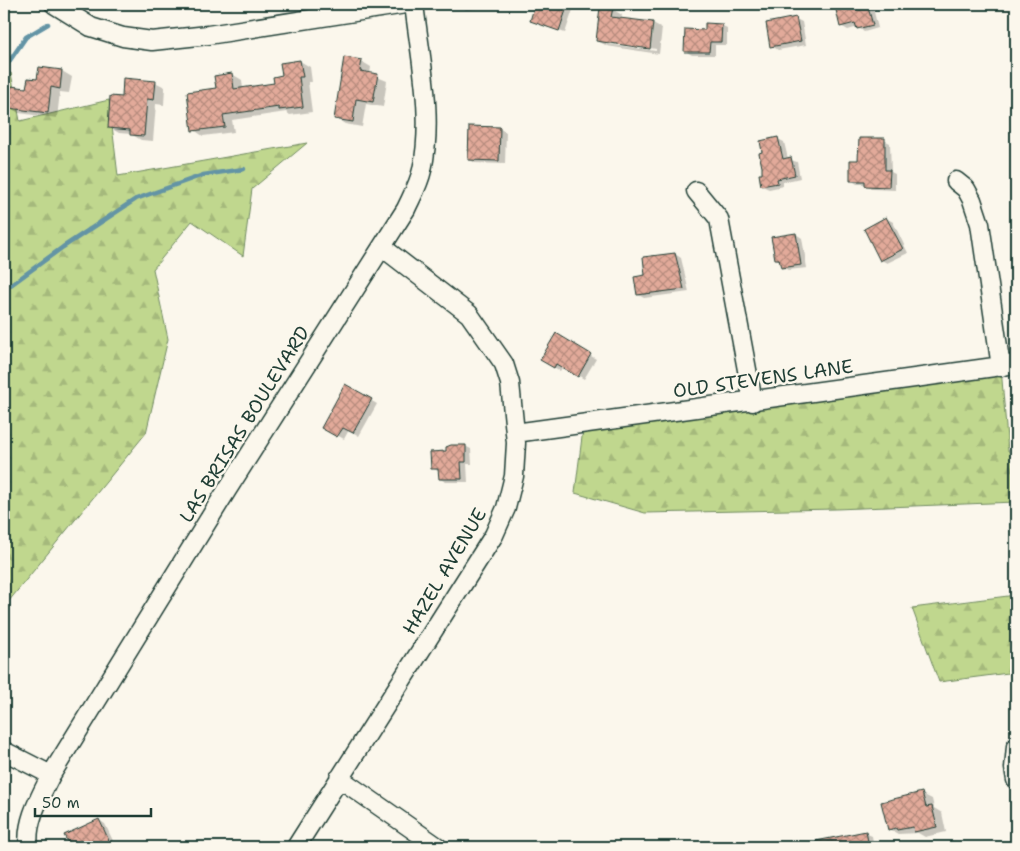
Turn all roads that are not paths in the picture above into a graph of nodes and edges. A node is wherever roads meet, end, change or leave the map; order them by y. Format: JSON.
{"nodes":[{"id":1,"x":54,"y":4,"type":"edge"},
{"id":2,"x":406,"y":4,"type":"edge"},
{"id":3,"x":414,"y":4,"type":"edge"},
{"id":4,"x":956,"y":181,"type":"dead end"},
{"id":5,"x":696,"y":191,"type":"dead end"},
{"id":6,"x":382,"y":247,"type":"junction"},
{"id":7,"x":1008,"y":365,"type":"edge"},
{"id":8,"x":753,"y":402,"type":"junction"},
{"id":9,"x":515,"y":434,"type":"junction"},
{"id":10,"x":1016,"y":746,"type":"edge"},
{"id":11,"x":4,"y":751,"type":"edge"},
{"id":12,"x":51,"y":775,"type":"junction"},
{"id":13,"x":339,"y":778,"type":"junction"},
{"id":14,"x":1016,"y":780,"type":"edge"},
{"id":15,"x":29,"y":847,"type":"edge"},
{"id":16,"x":296,"y":847,"type":"edge"},
{"id":17,"x":438,"y":847,"type":"edge"}],
"edges":[{"from":1,"to":2,"type":"street"},
{"from":3,"to":6,"type":"street","name":"LAS BRISAS BOULEVARD"},
{"from":4,"to":7,"type":"street"},
{"from":5,"to":8,"type":"street"},
{"from":6,"to":9,"type":"street","name":"HAZEL AVENUE"},
{"from":6,"to":12,"type":"street","name":"LAS BRISAS BOULEVARD"},
{"from":7,"to":8,"type":"street","name":"OLD STEVENS LANE"},
{"from":8,"to":9,"type":"street","name":"OLD STEVENS LANE"},
{"from":9,"to":13,"type":"street","name":"HAZEL AVENUE"},
{"from":10,"to":14,"type":"street"},
{"from":11,"to":12,"type":"street"},
{"from":12,"to":15,"type":"street","name":"LAS BRISAS BOULEVARD"},
{"from":13,"to":16,"type":"street","name":"HAZEL AVENUE"},
{"from":13,"to":17,"type":"street"}]}
